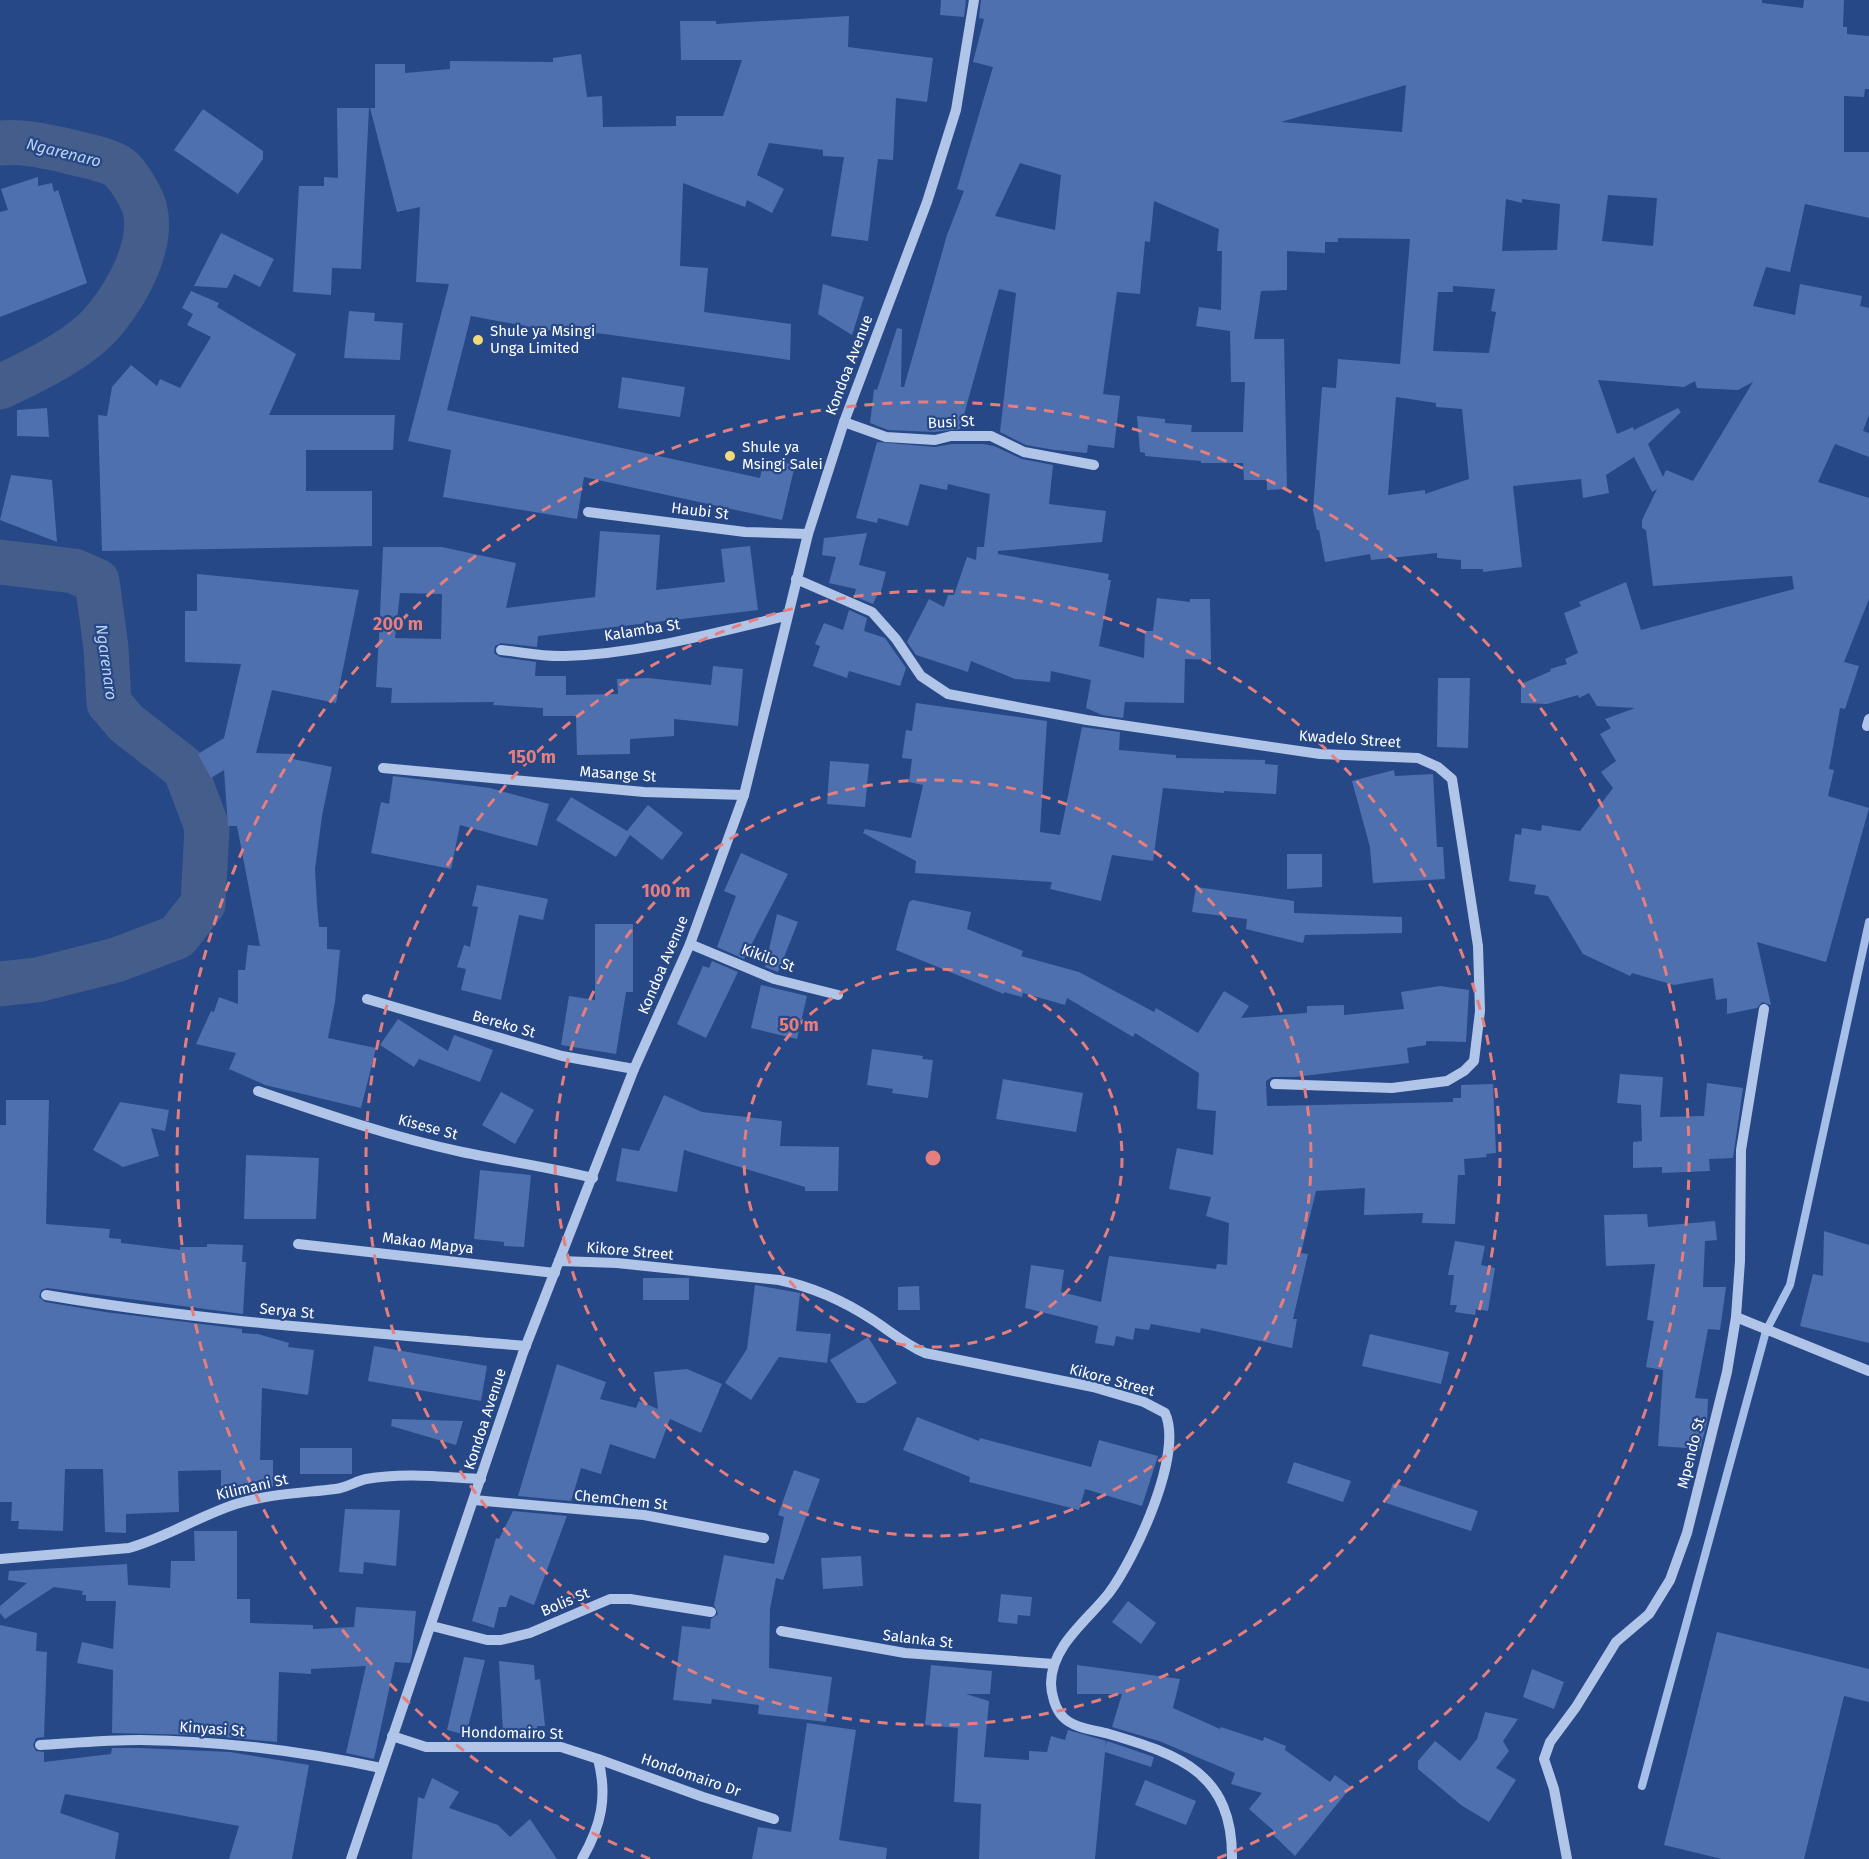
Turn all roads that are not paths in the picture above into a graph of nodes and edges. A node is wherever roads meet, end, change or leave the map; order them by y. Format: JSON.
{"nodes":[{"id":1,"x":974,"y":0,"type":"edge"},
{"id":2,"x":844,"y":422,"type":"junction"},
{"id":3,"x":1094,"y":465,"type":"dead end"},
{"id":4,"x":588,"y":512,"type":"dead end"},
{"id":5,"x":808,"y":534,"type":"junction"},
{"id":6,"x":796,"y":579,"type":"junction"},
{"id":7,"x":786,"y":616,"type":"junction"},
{"id":8,"x":501,"y":650,"type":"dead end"},
{"id":9,"x":383,"y":768,"type":"dead end"},
{"id":10,"x":744,"y":795,"type":"junction"},
{"id":11,"x":690,"y":944,"type":"junction"},
{"id":12,"x":838,"y":995,"type":"dead end"},
{"id":13,"x":367,"y":999,"type":"dead end"},
{"id":14,"x":1764,"y":1009,"type":"dead end"},
{"id":15,"x":634,"y":1069,"type":"junction"},
{"id":16,"x":1275,"y":1084,"type":"dead end"},
{"id":17,"x":258,"y":1091,"type":"dead end"},
{"id":18,"x":592,"y":1178,"type":"junction"},
{"id":19,"x":298,"y":1244,"type":"dead end"},
{"id":20,"x":559,"y":1261,"type":"junction"},
{"id":21,"x":555,"y":1273,"type":"junction"},
{"id":22,"x":46,"y":1295,"type":"dead end"},
{"id":23,"x":1736,"y":1317,"type":"junction"},
{"id":24,"x":526,"y":1346,"type":"junction"},
{"id":25,"x":1869,"y":1371,"type":"edge"},
{"id":26,"x":481,"y":1479,"type":"junction"},
{"id":27,"x":474,"y":1500,"type":"junction"},
{"id":28,"x":764,"y":1538,"type":"dead end"},
{"id":29,"x":0,"y":1559,"type":"edge"},
{"id":30,"x":711,"y":1612,"type":"dead end"},
{"id":31,"x":432,"y":1626,"type":"junction"},
{"id":32,"x":781,"y":1631,"type":"dead end"},
{"id":33,"x":1054,"y":1664,"type":"junction"},
{"id":34,"x":392,"y":1736,"type":"junction"},
{"id":35,"x":40,"y":1745,"type":"dead end"},
{"id":36,"x":598,"y":1759,"type":"junction"},
{"id":37,"x":381,"y":1768,"type":"junction"},
{"id":38,"x":774,"y":1819,"type":"dead end"},
{"id":39,"x":351,"y":1859,"type":"edge"},
{"id":40,"x":582,"y":1859,"type":"edge"},
{"id":41,"x":1232,"y":1859,"type":"edge"},
{"id":42,"x":1567,"y":1859,"type":"edge"}],
"edges":[{"from":1,"to":2,"type":"street","name":"Kondoa Avenue"},
{"from":2,"to":3,"type":"street","name":"Busi St"},
{"from":2,"to":5,"type":"street","name":"Kondoa Avenue"},
{"from":4,"to":5,"type":"street","name":"Haubi St"},
{"from":5,"to":6,"type":"street","name":"Kondoa Avenue"},
{"from":6,"to":7,"type":"street","name":"Kondoa Avenue"},
{"from":6,"to":16,"type":"street","name":"Kwadelo Street"},
{"from":7,"to":8,"type":"street","name":"Kalamba St"},
{"from":7,"to":10,"type":"street","name":"Kondoa Avenue"},
{"from":9,"to":10,"type":"street","name":"Masange St"},
{"from":10,"to":11,"type":"street","name":"Kondoa Avenue"},
{"from":11,"to":12,"type":"street","name":"Kikilo St"},
{"from":11,"to":15,"type":"street","name":"Kondoa Avenue"},
{"from":13,"to":15,"type":"street","name":"Bereko St"},
{"from":14,"to":23,"type":"street","name":"Mpendo St"},
{"from":15,"to":18,"type":"street","name":"Kondoa Avenue"},
{"from":17,"to":18,"type":"street","name":"Kisese St"},
{"from":18,"to":20,"type":"street","name":"Kondoa Avenue"},
{"from":19,"to":21,"type":"street","name":"Makao Mapya"},
{"from":20,"to":21,"type":"street","name":"Kondoa Avenue"},
{"from":20,"to":33,"type":"street","name":"Kikore Street"},
{"from":21,"to":24,"type":"street","name":"Kondoa Avenue"},
{"from":22,"to":24,"type":"street","name":"Serya St"},
{"from":23,"to":25,"type":"street"},
{"from":23,"to":42,"type":"street","name":"Mpendo St"},
{"from":24,"to":26,"type":"street","name":"Kondoa Avenue"},
{"from":26,"to":27,"type":"street","name":"Kondoa Avenue"},
{"from":26,"to":29,"type":"street","name":"Kilimani St"},
{"from":27,"to":28,"type":"street","name":"ChemChem St"},
{"from":27,"to":31,"type":"street","name":"Kondoa Avenue"},
{"from":30,"to":31,"type":"street","name":"Bolis St"},
{"from":31,"to":34,"type":"street","name":"Kondoa Avenue"},
{"from":32,"to":33,"type":"street","name":"Salanka St"},
{"from":33,"to":41,"type":"street","name":"Kikore Street"},
{"from":34,"to":36,"type":"street","name":"Hondomairo St"},
{"from":34,"to":37,"type":"street","name":"Kondoa Avenue"},
{"from":35,"to":37,"type":"street","name":"Kinyasi St"},
{"from":36,"to":38,"type":"street","name":"Hondomairo Dr"},
{"from":36,"to":40,"type":"street"},
{"from":37,"to":39,"type":"street","name":"Kondoa Avenue"}]}
